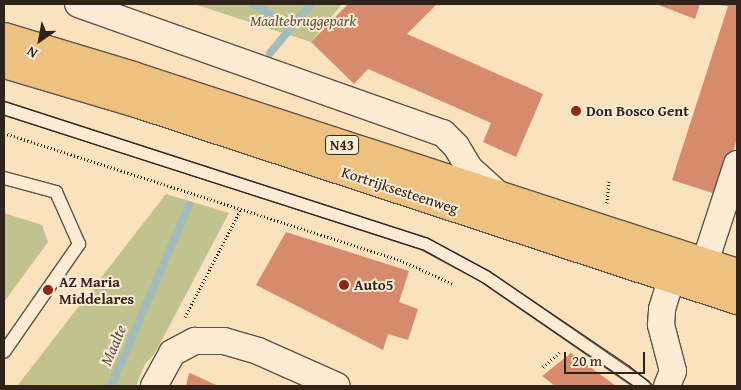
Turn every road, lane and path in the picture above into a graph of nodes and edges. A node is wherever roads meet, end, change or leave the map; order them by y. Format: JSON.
{"nodes":[{"id":1,"x":78,"y":4,"type":"edge"},
{"id":2,"x":4,"y":37,"type":"edge"},
{"id":3,"x":4,"y":64,"type":"edge"},
{"id":4,"x":4,"y":108,"type":"edge"},
{"id":5,"x":737,"y":164,"type":"edge"},
{"id":6,"x":4,"y":178,"type":"edge"},
{"id":7,"x":502,"y":197,"type":"junction"},
{"id":8,"x":241,"y":209,"type":"dead end"},
{"id":9,"x":679,"y":254,"type":"junction"},
{"id":10,"x":737,"y":273,"type":"edge"},
{"id":11,"x":701,"y":275,"type":"junction"},
{"id":12,"x":671,"y":279,"type":"junction"},
{"id":13,"x":737,"y":300,"type":"edge"},
{"id":14,"x":566,"y":346,"type":"dead end"},
{"id":15,"x":4,"y":352,"type":"edge"},
{"id":16,"x":172,"y":353,"type":"junction"},
{"id":17,"x":543,"y":367,"type":"dead end"},
{"id":18,"x":154,"y":386,"type":"edge"},
{"id":19,"x":337,"y":386,"type":"edge"},
{"id":20,"x":644,"y":386,"type":"edge"},
{"id":21,"x":667,"y":386,"type":"edge"}],
"edges":[{"from":1,"to":7,"type":"street","name":"Kortrijksesteenweg"},
{"from":2,"to":7,"type":"main road","name":"Kortrijksesteenweg","number":"N43"},
{"from":3,"to":12,"type":"main road","name":"Kortrijksesteenweg","number":"N43"},
{"from":4,"to":20,"type":"lane"},
{"from":5,"to":11,"type":"street"},
{"from":6,"to":15,"type":"lane"},
{"from":7,"to":9,"type":"main road","name":"Kortrijksesteenweg","number":"N43"},
{"from":8,"to":16,"type":"path"},
{"from":9,"to":11,"type":"main road","name":"Kortrijksesteenweg","number":"N43"},
{"from":9,"to":12,"type":"street"},
{"from":10,"to":11,"type":"main road","name":"Kortrijksesteenweg","number":"N43"},
{"from":11,"to":12,"type":"main road","name":"Kortrijksesteenweg","number":"N43"},
{"from":11,"to":13,"type":"main road","name":"Kortrijksesteenweg","number":"N43"},
{"from":12,"to":21,"type":"street"},
{"from":14,"to":17,"type":"path"},
{"from":16,"to":18,"type":"street"},
{"from":16,"to":19,"type":"street"}]}
